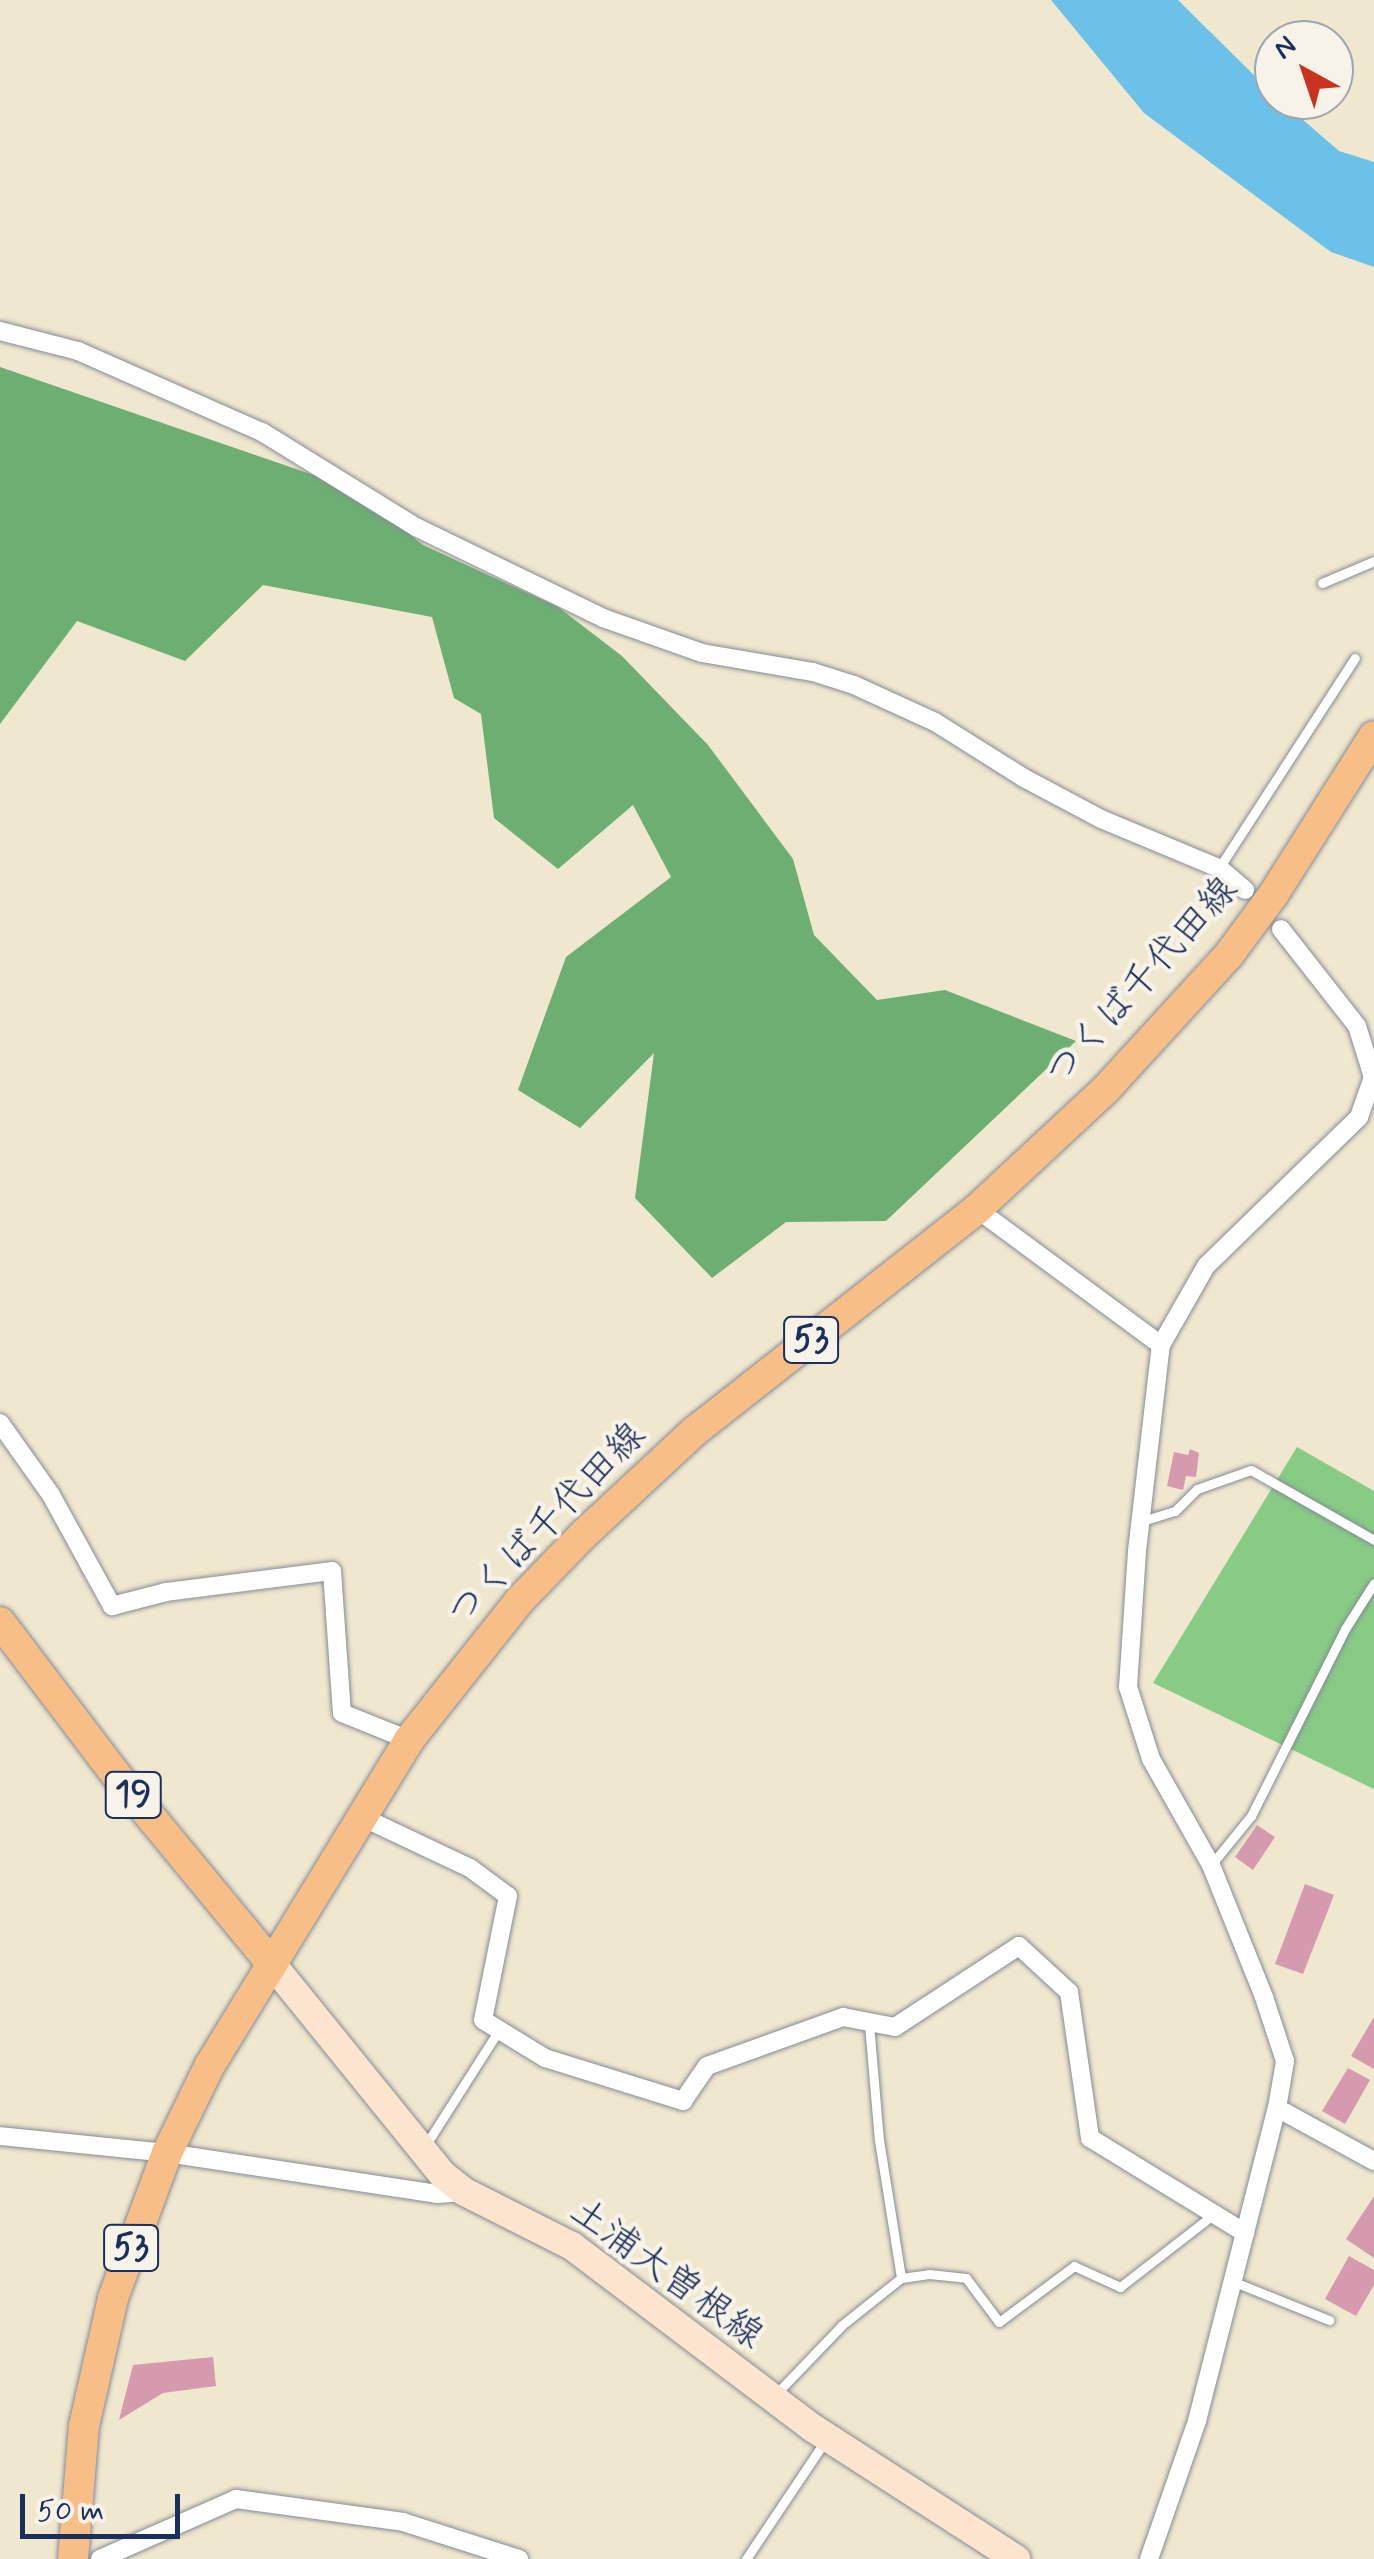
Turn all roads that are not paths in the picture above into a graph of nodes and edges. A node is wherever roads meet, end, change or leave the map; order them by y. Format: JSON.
{"nodes":[{"id":1,"x":0,"y":330,"type":"edge"},
{"id":2,"x":1374,"y":561,"type":"edge"},
{"id":3,"x":1322,"y":582,"type":"dead end"},
{"id":4,"x":1355,"y":658,"type":"dead end"},
{"id":5,"x":1374,"y":736,"type":"edge"},
{"id":6,"x":1219,"y":868,"type":"junction"},
{"id":7,"x":1246,"y":890,"type":"dead end"},
{"id":8,"x":1281,"y":929,"type":"dead end"},
{"id":9,"x":1366,"y":1117,"type":"edge"},
{"id":10,"x":977,"y":1209,"type":"junction"},
{"id":11,"x":1161,"y":1346,"type":"junction"},
{"id":12,"x":0,"y":1424,"type":"edge"},
{"id":13,"x":1142,"y":1521,"type":"junction"},
{"id":14,"x":1374,"y":1540,"type":"edge"},
{"id":15,"x":1374,"y":1582,"type":"edge"},
{"id":16,"x":0,"y":1622,"type":"edge"},
{"id":17,"x":410,"y":1740,"type":"junction"},
{"id":18,"x":362,"y":1817,"type":"junction"},
{"id":19,"x":1210,"y":1865,"type":"junction"},
{"id":20,"x":272,"y":1964,"type":"junction"},
{"id":21,"x":869,"y":2024,"type":"junction"},
{"id":22,"x":499,"y":2030,"type":"junction"},
{"id":23,"x":1277,"y":2108,"type":"junction"},
{"id":24,"x":0,"y":2136,"type":"edge"},
{"id":25,"x":422,"y":2152,"type":"junction"},
{"id":26,"x":167,"y":2153,"type":"junction"},
{"id":27,"x":1374,"y":2161,"type":"edge"},
{"id":28,"x":465,"y":2192,"type":"junction"},
{"id":29,"x":1214,"y":2214,"type":"junction"},
{"id":30,"x":1245,"y":2233,"type":"junction"},
{"id":31,"x":901,"y":2278,"type":"junction"},
{"id":32,"x":1232,"y":2281,"type":"junction"},
{"id":33,"x":1330,"y":2320,"type":"dead end"},
{"id":34,"x":772,"y":2398,"type":"junction"},
{"id":35,"x":827,"y":2437,"type":"junction"},
{"id":36,"x":73,"y":2559,"type":"edge"},
{"id":37,"x":100,"y":2559,"type":"edge"},
{"id":38,"x":519,"y":2559,"type":"edge"},
{"id":39,"x":746,"y":2559,"type":"edge"},
{"id":40,"x":1016,"y":2559,"type":"edge"},
{"id":41,"x":1149,"y":2559,"type":"edge"}],
"edges":[{"from":1,"to":6,"type":"street"},
{"from":2,"to":3,"type":"lane"},
{"from":4,"to":6,"type":"lane"},
{"from":5,"to":10,"type":"main road","name":"つくば千代田線","number":"53"},
{"from":6,"to":7,"type":"street"},
{"from":8,"to":9,"type":"street"},
{"from":9,"to":11,"type":"street"},
{"from":10,"to":11,"type":"street"},
{"from":10,"to":17,"type":"main road","name":"つくば千代田線","number":"53"},
{"from":11,"to":13,"type":"street"},
{"from":12,"to":17,"type":"street"},
{"from":13,"to":14,"type":"lane"},
{"from":13,"to":19,"type":"street"},
{"from":15,"to":19,"type":"lane"},
{"from":16,"to":20,"type":"main road","number":"19"},
{"from":17,"to":18,"type":"main road","name":"つくば千代田線","number":"53"},
{"from":18,"to":20,"type":"main road","name":"つくば千代田線","number":"53"},
{"from":18,"to":22,"type":"street"},
{"from":19,"to":23,"type":"street"},
{"from":20,"to":25,"type":"main road","name":"土浦大曽根線"},
{"from":20,"to":26,"type":"main road","name":"つくば千代田線","number":"53"},
{"from":21,"to":22,"type":"street"},
{"from":21,"to":29,"type":"street"},
{"from":21,"to":31,"type":"lane"},
{"from":22,"to":25,"type":"lane"},
{"from":23,"to":27,"type":"street"},
{"from":23,"to":30,"type":"street"},
{"from":24,"to":26,"type":"street"},
{"from":25,"to":28,"type":"main road","name":"土浦大曽根線"},
{"from":26,"to":28,"type":"street"},
{"from":26,"to":36,"type":"main road","name":"つくば千代田線","number":"53"},
{"from":28,"to":34,"type":"main road","name":"土浦大曽根線"},
{"from":29,"to":30,"type":"street"},
{"from":29,"to":31,"type":"lane"},
{"from":30,"to":32,"type":"street"},
{"from":31,"to":34,"type":"lane"},
{"from":32,"to":33,"type":"lane"},
{"from":32,"to":41,"type":"street"},
{"from":34,"to":35,"type":"main road","name":"土浦大曽根線"},
{"from":35,"to":39,"type":"lane"},
{"from":35,"to":40,"type":"main road","name":"土浦大曽根線"},
{"from":37,"to":38,"type":"street"}]}
